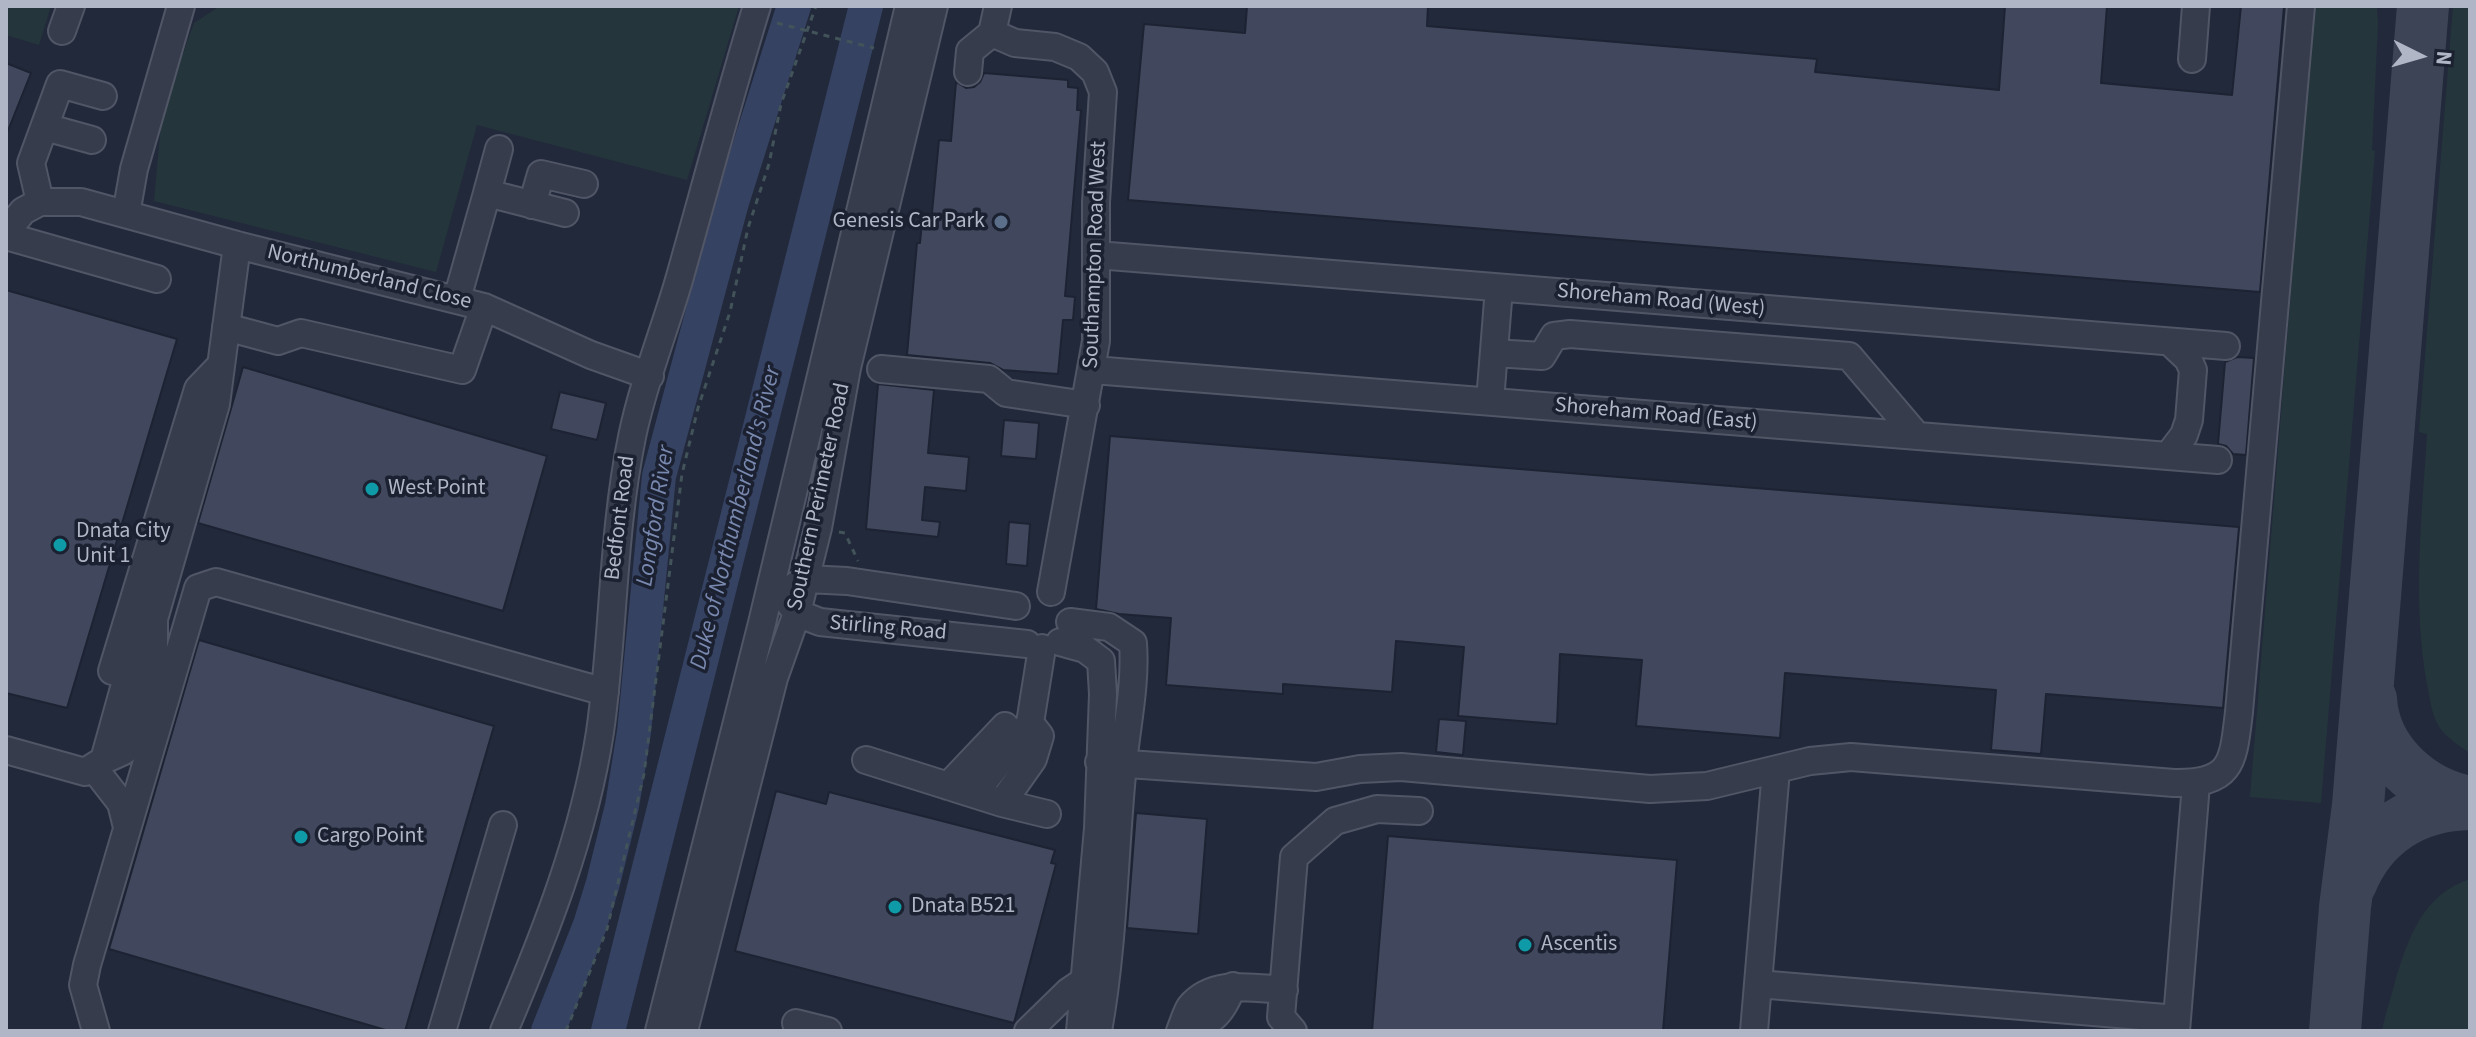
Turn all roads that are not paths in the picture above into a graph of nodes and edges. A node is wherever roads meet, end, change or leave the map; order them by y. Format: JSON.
{"nodes":[{"id":1,"x":181,"y":6,"type":"edge"},
{"id":2,"x":909,"y":6,"type":"edge"},
{"id":3,"x":934,"y":6,"type":"edge"},
{"id":4,"x":985,"y":6,"type":"edge"},
{"id":5,"x":998,"y":6,"type":"edge"},
{"id":6,"x":2196,"y":6,"type":"edge"},
{"id":7,"x":2301,"y":6,"type":"edge"},
{"id":8,"x":762,"y":14,"type":"edge"},
{"id":9,"x":992,"y":33,"type":"junction"},
{"id":10,"x":2192,"y":59,"type":"dead end"},
{"id":11,"x":968,"y":72,"type":"dead end"},
{"id":12,"x":103,"y":96,"type":"dead end"},
{"id":13,"x":45,"y":127,"type":"junction"},
{"id":14,"x":1079,"y":137,"type":"dead end"},
{"id":15,"x":92,"y":140,"type":"dead end"},
{"id":16,"x":499,"y":149,"type":"dead end"},
{"id":17,"x":584,"y":184,"type":"dead end"},
{"id":18,"x":487,"y":193,"type":"junction"},
{"id":19,"x":40,"y":202,"type":"junction"},
{"id":20,"x":1096,"y":202,"type":"junction"},
{"id":21,"x":532,"y":205,"type":"junction"},
{"id":22,"x":565,"y":213,"type":"dead end"},
{"id":23,"x":126,"y":214,"type":"junction"},
{"id":24,"x":6,"y":234,"type":"edge"},
{"id":25,"x":237,"y":245,"type":"junction"},
{"id":26,"x":1097,"y":255,"type":"junction"},
{"id":27,"x":157,"y":279,"type":"dead end"},
{"id":28,"x":1499,"y":288,"type":"junction"},
{"id":29,"x":457,"y":299,"type":"junction"},
{"id":30,"x":484,"y":307,"type":"junction"},
{"id":31,"x":226,"y":327,"type":"junction"},
{"id":32,"x":2171,"y":343,"type":"junction"},
{"id":33,"x":2226,"y":346,"type":"dead end"},
{"id":34,"x":1494,"y":353,"type":"junction"},
{"id":35,"x":221,"y":365,"type":"junction"},
{"id":36,"x":881,"y":369,"type":"dead end"},
{"id":37,"x":1093,"y":370,"type":"junction"},
{"id":38,"x":650,"y":376,"type":"junction"},
{"id":39,"x":1490,"y":401,"type":"junction"},
{"id":40,"x":1086,"y":405,"type":"junction"},
{"id":41,"x":1917,"y":436,"type":"junction"},
{"id":42,"x":2168,"y":456,"type":"junction"},
{"id":43,"x":2218,"y":460,"type":"dead end"},
{"id":44,"x":821,"y":523,"type":"junction"},
{"id":45,"x":856,"y":574,"type":"junction"},
{"id":46,"x":806,"y":579,"type":"junction"},
{"id":47,"x":1051,"y":592,"type":"junction"},
{"id":48,"x":1016,"y":606,"type":"junction"},
{"id":49,"x":791,"y":610,"type":"junction"},
{"id":50,"x":1050,"y":639,"type":"junction"},
{"id":51,"x":605,"y":692,"type":"junction"},
{"id":52,"x":1018,"y":724,"type":"junction"},
{"id":53,"x":6,"y":750,"type":"edge"},
{"id":54,"x":866,"y":760,"type":"dead end"},
{"id":55,"x":1111,"y":763,"type":"junction"},
{"id":56,"x":92,"y":766,"type":"junction"},
{"id":57,"x":1776,"y":770,"type":"junction"},
{"id":58,"x":2196,"y":784,"type":"junction"},
{"id":59,"x":948,"y":786,"type":"junction"},
{"id":60,"x":974,"y":794,"type":"junction"},
{"id":61,"x":1002,"y":803,"type":"junction"},
{"id":62,"x":1120,"y":809,"type":"junction"},
{"id":63,"x":1419,"y":811,"type":"dead end"},
{"id":64,"x":1047,"y":814,"type":"dead end"},
{"id":65,"x":503,"y":825,"type":"dead end"},
{"id":66,"x":127,"y":827,"type":"junction"},
{"id":67,"x":1098,"y":828,"type":"junction"},
{"id":68,"x":1098,"y":977,"type":"junction"},
{"id":69,"x":1758,"y":984,"type":"junction"},
{"id":70,"x":1284,"y":990,"type":"junction"},
{"id":71,"x":796,"y":1023,"type":"dead end"},
{"id":72,"x":2176,"y":1025,"type":"edge"},
{"id":73,"x":1181,"y":1030,"type":"edge"},
{"id":74,"x":96,"y":1031,"type":"edge"},
{"id":75,"x":442,"y":1031,"type":"edge"},
{"id":76,"x":504,"y":1031,"type":"edge"},
{"id":77,"x":659,"y":1031,"type":"edge"},
{"id":78,"x":684,"y":1031,"type":"edge"},
{"id":79,"x":828,"y":1031,"type":"edge"},
{"id":80,"x":1028,"y":1031,"type":"edge"},
{"id":81,"x":1080,"y":1031,"type":"edge"},
{"id":82,"x":1098,"y":1031,"type":"edge"},
{"id":83,"x":1111,"y":1031,"type":"edge"},
{"id":84,"x":1293,"y":1031,"type":"edge"},
{"id":85,"x":1754,"y":1031,"type":"edge"}],
"edges":[{"from":1,"to":23,"type":"street"},
{"from":2,"to":49,"type":"street","name":"Southern Perimeter Road"},
{"from":3,"to":44,"type":"street","name":"Southern Perimeter Road"},
{"from":4,"to":9,"type":"street"},
{"from":5,"to":9,"type":"street"},
{"from":6,"to":10,"type":"street"},
{"from":7,"to":58,"type":"street"},
{"from":8,"to":38,"type":"street","name":"Bedfont Road"},
{"from":9,"to":11,"type":"street"},
{"from":9,"to":20,"type":"street","name":"Southampton Road West"},
{"from":12,"to":13,"type":"street"},
{"from":13,"to":15,"type":"street"},
{"from":13,"to":19,"type":"street"},
{"from":14,"to":20,"type":"street"},
{"from":16,"to":18,"type":"street"},
{"from":17,"to":21,"type":"street"},
{"from":18,"to":21,"type":"street"},
{"from":18,"to":29,"type":"street"},
{"from":19,"to":23,"type":"street","name":"Northumberland Close"},
{"from":19,"to":24,"type":"street"},
{"from":20,"to":26,"type":"street","name":"Southampton Road West"},
{"from":21,"to":22,"type":"street"},
{"from":23,"to":25,"type":"street","name":"Northumberland Close"},
{"from":24,"to":27,"type":"street"},
{"from":25,"to":29,"type":"street","name":"Northumberland Close"},
{"from":25,"to":31,"type":"street"},
{"from":26,"to":28,"type":"street","name":"Shoreham Road (West)"},
{"from":26,"to":37,"type":"street","name":"Southampton Road West"},
{"from":28,"to":32,"type":"street","name":"Shoreham Road (West)"},
{"from":28,"to":34,"type":"street"},
{"from":29,"to":30,"type":"street","name":"Northumberland Close"},
{"from":30,"to":31,"type":"street"},
{"from":30,"to":38,"type":"street","name":"Northumberland Close"},
{"from":31,"to":35,"type":"street"},
{"from":32,"to":33,"type":"street","name":"Shoreham Road (West)"},
{"from":32,"to":42,"type":"street"},
{"from":34,"to":39,"type":"street"},
{"from":34,"to":41,"type":"street"},
{"from":35,"to":56,"type":"street"},
{"from":35,"to":56,"type":"street"},
{"from":36,"to":40,"type":"street"},
{"from":37,"to":39,"type":"street","name":"Shoreham Road (East)"},
{"from":37,"to":40,"type":"street","name":"Southampton Road West"},
{"from":38,"to":51,"type":"street","name":"Bedfont Road"},
{"from":39,"to":41,"type":"street","name":"Shoreham Road (East)"},
{"from":40,"to":47,"type":"street","name":"Southampton Road West"},
{"from":41,"to":42,"type":"street","name":"Shoreham Road (East)"},
{"from":42,"to":43,"type":"street","name":"Shoreham Road (East)"},
{"from":44,"to":45,"type":"street","name":"Stirling Road"},
{"from":44,"to":46,"type":"street","name":"Southern Perimeter Road"},
{"from":45,"to":46,"type":"street"},
{"from":45,"to":48,"type":"street","name":"Stirling Road"},
{"from":46,"to":49,"type":"street","name":"Southern Perimeter Road"},
{"from":47,"to":48,"type":"street"},
{"from":47,"to":50,"type":"street"},
{"from":48,"to":50,"type":"street"},
{"from":49,"to":50,"type":"street","name":"Stirling Road"},
{"from":49,"to":77,"type":"street","name":"Southern Perimeter Road"},
{"from":49,"to":78,"type":"street","name":"Southern Perimeter Road"},
{"from":50,"to":52,"type":"street"},
{"from":50,"to":55,"type":"street"},
{"from":50,"to":55,"type":"street","name":"Stirling Road"},
{"from":51,"to":66,"type":"street"},
{"from":51,"to":76,"type":"street","name":"Bedfont Road"},
{"from":52,"to":59,"type":"street"},
{"from":52,"to":60,"type":"street"},
{"from":52,"to":61,"type":"street"},
{"from":53,"to":56,"type":"street"},
{"from":54,"to":59,"type":"street"},
{"from":55,"to":57,"type":"street"},
{"from":55,"to":62,"type":"street"},
{"from":55,"to":67,"type":"street"},
{"from":56,"to":66,"type":"street"},
{"from":57,"to":58,"type":"street"},
{"from":57,"to":69,"type":"street"},
{"from":58,"to":72,"type":"street"},
{"from":59,"to":60,"type":"street"},
{"from":60,"to":61,"type":"street"},
{"from":61,"to":64,"type":"street"},
{"from":62,"to":67,"type":"street"},
{"from":62,"to":68,"type":"street"},
{"from":63,"to":70,"type":"street"},
{"from":65,"to":75,"type":"street"},
{"from":66,"to":74,"type":"street"},
{"from":67,"to":68,"type":"street"},
{"from":68,"to":80,"type":"street"},
{"from":68,"to":81,"type":"street"},
{"from":68,"to":82,"type":"street"},
{"from":68,"to":83,"type":"street"},
{"from":69,"to":72,"type":"street"},
{"from":69,"to":85,"type":"street"},
{"from":70,"to":73,"type":"street"},
{"from":70,"to":84,"type":"street"},
{"from":71,"to":79,"type":"street"}]}
